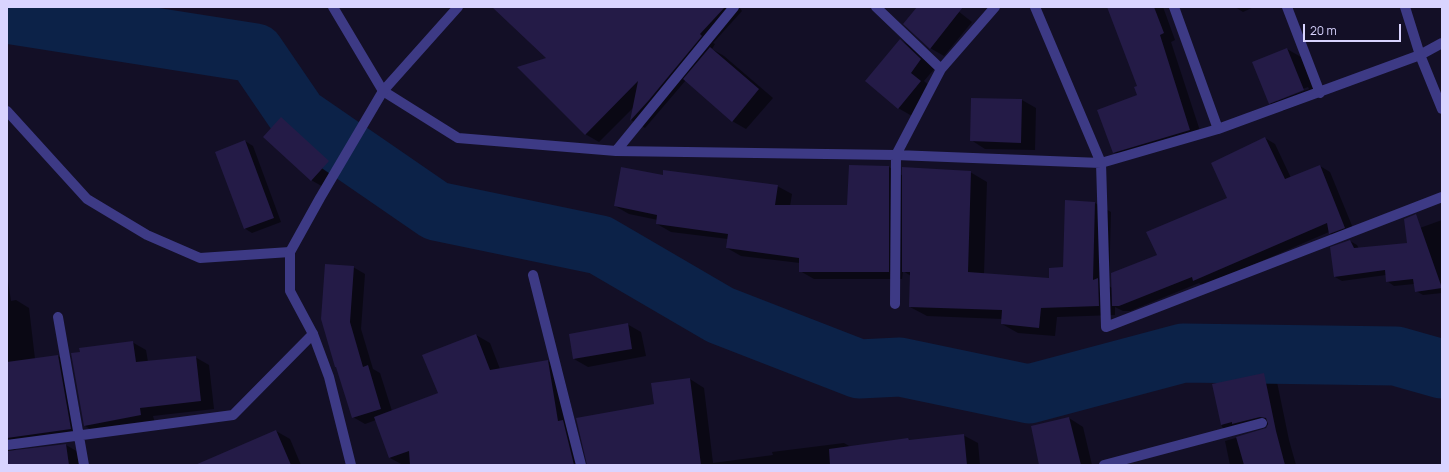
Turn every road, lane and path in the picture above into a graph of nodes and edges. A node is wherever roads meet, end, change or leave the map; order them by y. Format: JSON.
{"nodes":[{"id":1,"x":333,"y":7,"type":"edge"},
{"id":2,"x":458,"y":7,"type":"edge"},
{"id":3,"x":734,"y":7,"type":"edge"},
{"id":4,"x":876,"y":7,"type":"edge"},
{"id":5,"x":994,"y":7,"type":"edge"},
{"id":6,"x":1035,"y":7,"type":"edge"},
{"id":7,"x":1174,"y":7,"type":"edge"},
{"id":8,"x":1287,"y":7,"type":"edge"},
{"id":9,"x":1405,"y":7,"type":"edge"},
{"id":10,"x":1442,"y":43,"type":"edge"},
{"id":11,"x":1420,"y":55,"type":"junction"},
{"id":12,"x":942,"y":69,"type":"junction"},
{"id":13,"x":383,"y":91,"type":"junction"},
{"id":14,"x":1320,"y":93,"type":"junction"},
{"id":15,"x":1442,"y":109,"type":"edge"},
{"id":16,"x":7,"y":111,"type":"edge"},
{"id":17,"x":1218,"y":129,"type":"junction"},
{"id":18,"x":616,"y":151,"type":"junction"},
{"id":19,"x":896,"y":155,"type":"junction"},
{"id":20,"x":1101,"y":164,"type":"junction"},
{"id":21,"x":1442,"y":198,"type":"edge"},
{"id":22,"x":290,"y":252,"type":"junction"},
{"id":23,"x":532,"y":276,"type":"dead end"},
{"id":24,"x":895,"y":304,"type":"dead end"},
{"id":25,"x":58,"y":317,"type":"dead end"},
{"id":26,"x":313,"y":334,"type":"junction"},
{"id":27,"x":1262,"y":423,"type":"dead end"},
{"id":28,"x":79,"y":435,"type":"junction"},
{"id":29,"x":7,"y":446,"type":"edge"},
{"id":30,"x":84,"y":465,"type":"edge"},
{"id":31,"x":351,"y":465,"type":"edge"},
{"id":32,"x":581,"y":465,"type":"edge"},
{"id":33,"x":1105,"y":465,"type":"edge"}],
"edges":[{"from":1,"to":13,"type":"street"},
{"from":2,"to":13,"type":"street"},
{"from":3,"to":18,"type":"street"},
{"from":4,"to":12,"type":"street"},
{"from":5,"to":12,"type":"street"},
{"from":6,"to":20,"type":"street"},
{"from":7,"to":17,"type":"street"},
{"from":8,"to":14,"type":"street"},
{"from":9,"to":11,"type":"street"},
{"from":10,"to":11,"type":"street"},
{"from":11,"to":14,"type":"street"},
{"from":11,"to":15,"type":"street"},
{"from":12,"to":19,"type":"street"},
{"from":13,"to":18,"type":"street"},
{"from":13,"to":22,"type":"street"},
{"from":14,"to":17,"type":"street"},
{"from":16,"to":22,"type":"street"},
{"from":17,"to":20,"type":"street"},
{"from":18,"to":19,"type":"street"},
{"from":19,"to":20,"type":"street"},
{"from":19,"to":24,"type":"street"},
{"from":20,"to":21,"type":"street"},
{"from":22,"to":26,"type":"street"},
{"from":23,"to":32,"type":"street"},
{"from":25,"to":28,"type":"street"},
{"from":26,"to":28,"type":"street"},
{"from":26,"to":31,"type":"street"},
{"from":27,"to":33,"type":"street"},
{"from":28,"to":29,"type":"street"},
{"from":28,"to":30,"type":"street"}]}
